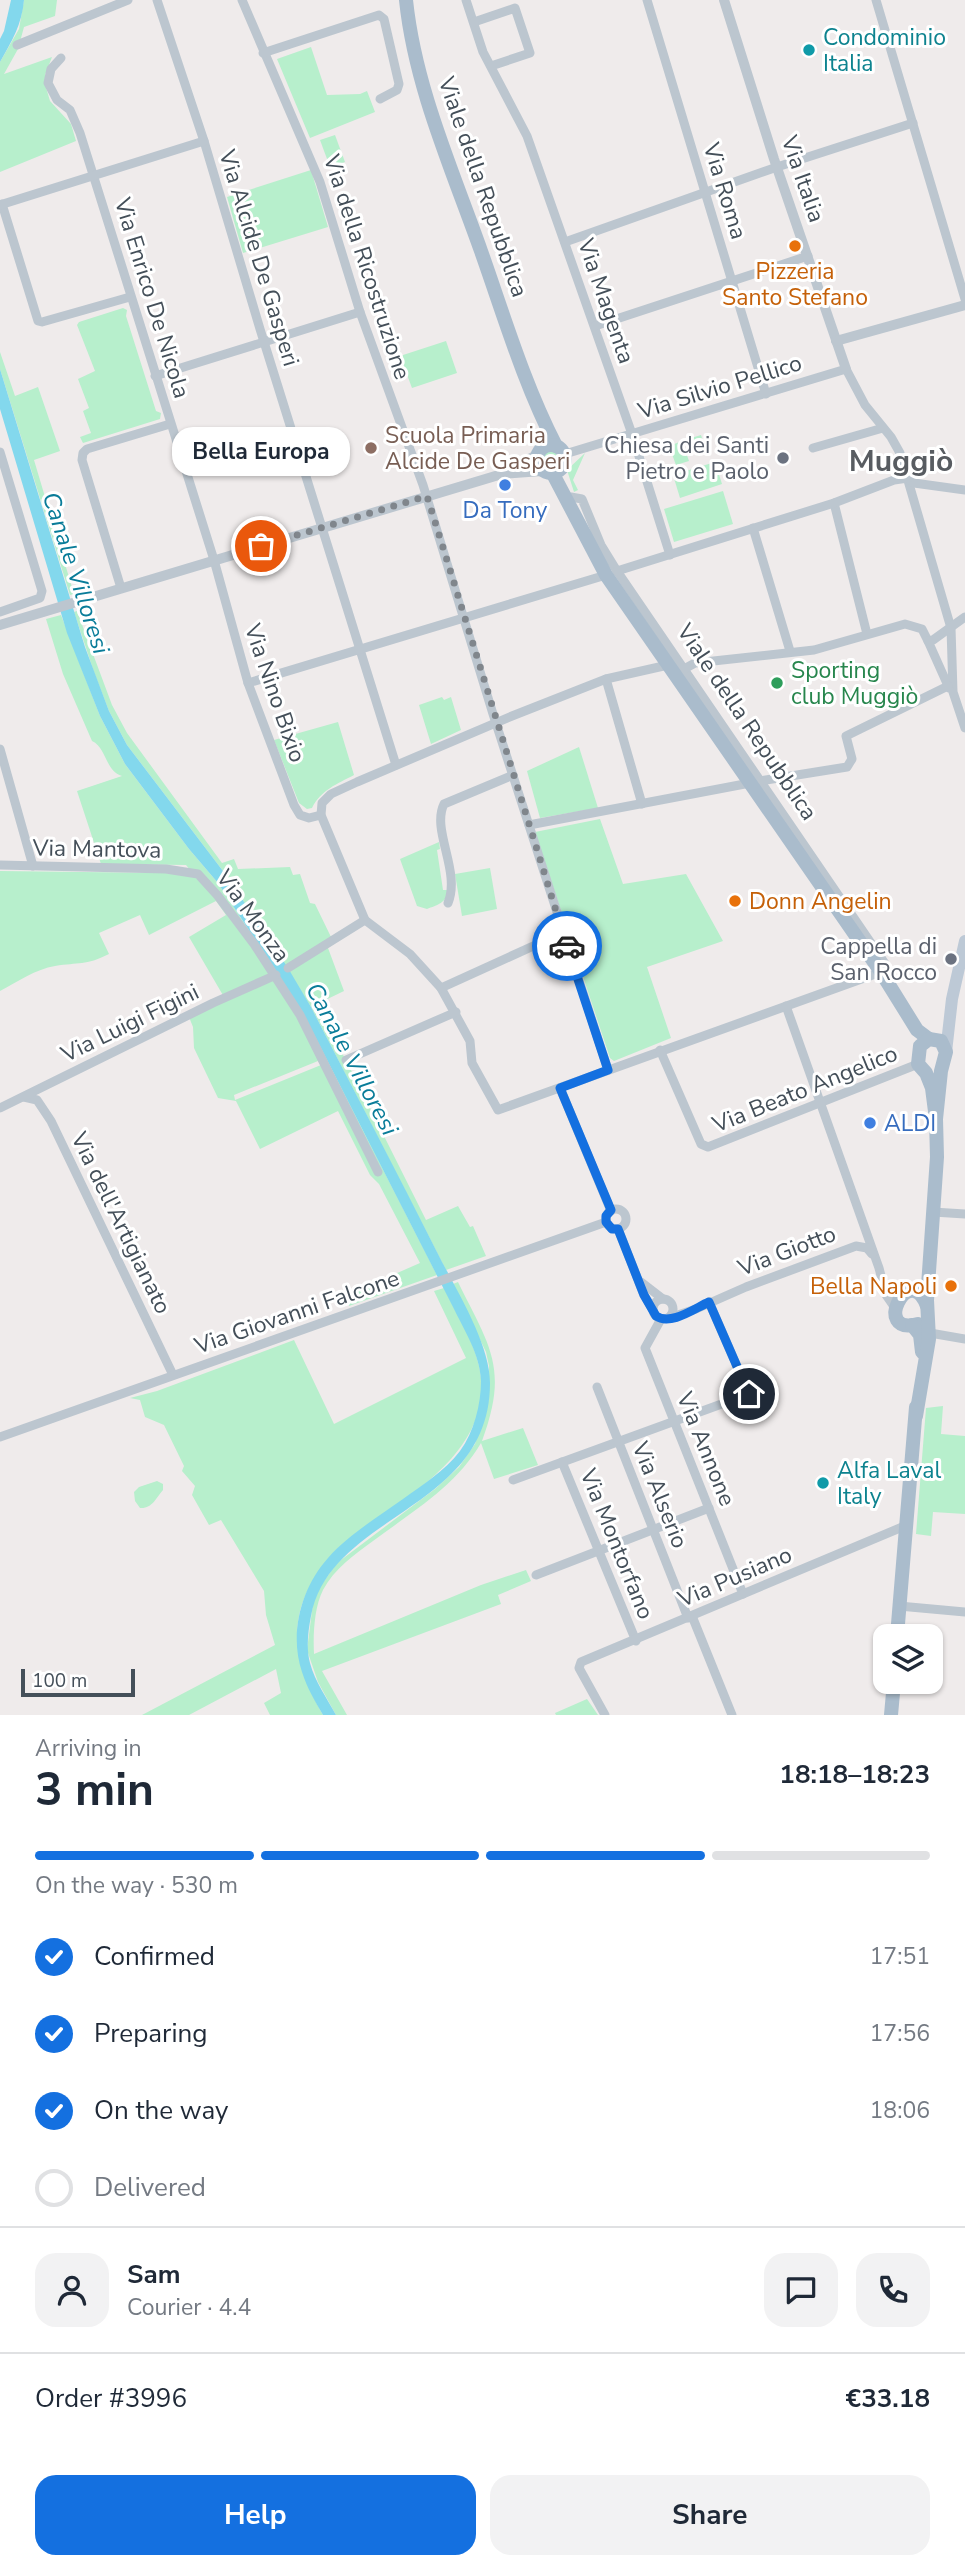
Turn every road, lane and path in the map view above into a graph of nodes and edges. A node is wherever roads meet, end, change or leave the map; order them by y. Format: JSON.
{"nodes":[{"id":1,"x":128,"y":0,"type":"edge"},
{"id":2,"x":157,"y":0,"type":"edge"},
{"id":3,"x":243,"y":0,"type":"edge"},
{"id":4,"x":406,"y":0,"type":"edge"},
{"id":5,"x":466,"y":0,"type":"edge"},
{"id":6,"x":647,"y":0,"type":"edge"},
{"id":7,"x":724,"y":0,"type":"edge"},
{"id":8,"x":876,"y":0,"type":"edge"},
{"id":9,"x":474,"y":22,"type":"junction"},
{"id":10,"x":17,"y":45,"type":"dead end"},
{"id":11,"x":263,"y":53,"type":"junction"},
{"id":12,"x":61,"y":58,"type":"dead end"},
{"id":13,"x":492,"y":66,"type":"junction"},
{"id":14,"x":380,"y":99,"type":"dead end"},
{"id":15,"x":913,"y":123,"type":"junction"},
{"id":16,"x":204,"y":141,"type":"junction"},
{"id":17,"x":777,"y":167,"type":"junction"},
{"id":18,"x":94,"y":176,"type":"junction"},
{"id":19,"x":706,"y":192,"type":"junction"},
{"id":20,"x":1,"y":205,"type":"edge"},
{"id":21,"x":565,"y":242,"type":"junction"},
{"id":22,"x":807,"y":256,"type":"junction"},
{"id":23,"x":732,"y":281,"type":"junction"},
{"id":24,"x":130,"y":297,"type":"junction"},
{"id":25,"x":965,"y":299,"type":"edge"},
{"id":26,"x":965,"y":305,"type":"edge"},
{"id":27,"x":360,"y":312,"type":"junction"},
{"id":28,"x":595,"y":326,"type":"junction"},
{"id":29,"x":264,"y":341,"type":"junction"},
{"id":30,"x":836,"y":341,"type":"junction"},
{"id":31,"x":846,"y":369,"type":"junction"},
{"id":32,"x":155,"y":376,"type":"junction"},
{"id":33,"x":528,"y":386,"type":"junction"},
{"id":34,"x":766,"y":394,"type":"junction"},
{"id":35,"x":170,"y":424,"type":"junction"},
{"id":36,"x":883,"y":428,"type":"junction"},
{"id":37,"x":632,"y":434,"type":"junction"},
{"id":38,"x":813,"y":448,"type":"dead end"},
{"id":39,"x":0,"y":452,"type":"edge"},
{"id":40,"x":539,"y":452,"type":"junction"},
{"id":41,"x":556,"y":463,"type":"junction"},
{"id":42,"x":502,"y":474,"type":"junction"},
{"id":43,"x":908,"y":478,"type":"junction"},
{"id":44,"x":965,"y":490,"type":"edge"},
{"id":45,"x":427,"y":496,"type":"junction"},
{"id":46,"x":572,"y":497,"type":"junction"},
{"id":47,"x":834,"y":503,"type":"junction"},
{"id":48,"x":322,"y":527,"type":"junction"},
{"id":49,"x":753,"y":528,"type":"junction"},
{"id":50,"x":590,"y":545,"type":"junction"},
{"id":51,"x":670,"y":555,"type":"junction"},
{"id":52,"x":214,"y":560,"type":"junction"},
{"id":53,"x":612,"y":573,"type":"junction"},
{"id":54,"x":121,"y":588,"type":"junction"},
{"id":55,"x":0,"y":612,"type":"edge"},
{"id":56,"x":965,"y":617,"type":"edge"},
{"id":57,"x":463,"y":618,"type":"junction"},
{"id":58,"x":0,"y":625,"type":"edge"},
{"id":59,"x":951,"y":628,"type":"junction"},
{"id":60,"x":867,"y":634,"type":"junction"},
{"id":61,"x":928,"y":641,"type":"junction"},
{"id":62,"x":360,"y":649,"type":"junction"},
{"id":63,"x":790,"y":651,"type":"junction"},
{"id":64,"x":668,"y":665,"type":"junction"},
{"id":65,"x":684,"y":669,"type":"junction"},
{"id":66,"x":606,"y":679,"type":"junction"},
{"id":67,"x":248,"y":683,"type":"junction"},
{"id":68,"x":950,"y":689,"type":"junction"},
{"id":69,"x":496,"y":723,"type":"junction"},
{"id":70,"x":965,"y":728,"type":"edge"},
{"id":71,"x":0,"y":749,"type":"edge"},
{"id":72,"x":396,"y":765,"type":"junction"},
{"id":73,"x":513,"y":775,"type":"junction"},
{"id":74,"x":755,"y":782,"type":"junction"},
{"id":75,"x":642,"y":804,"type":"junction"},
{"id":76,"x":321,"y":816,"type":"junction"},
{"id":77,"x":529,"y":825,"type":"junction"},
{"id":78,"x":0,"y":865,"type":"edge"},
{"id":79,"x":33,"y":866,"type":"junction"},
{"id":80,"x":193,"y":872,"type":"joint"},
{"id":81,"x":448,"y":902,"type":"dead end"},
{"id":82,"x":365,"y":920,"type":"junction"},
{"id":83,"x":562,"y":933,"type":"junction"},
{"id":84,"x":965,"y":939,"type":"edge"},
{"id":85,"x":288,"y":968,"type":"dead end"},
{"id":86,"x":881,"y":972,"type":"junction"},
{"id":87,"x":276,"y":975,"type":"junction"},
{"id":88,"x":441,"y":988,"type":"junction"},
{"id":89,"x":952,"y":1002,"type":"junction"},
{"id":90,"x":900,"y":1005,"type":"junction"},
{"id":91,"x":786,"y":1006,"type":"junction"},
{"id":92,"x":456,"y":1013,"type":"junction"},
{"id":93,"x":930,"y":1038,"type":"junction"},
{"id":94,"x":660,"y":1051,"type":"junction"},
{"id":95,"x":946,"y":1052,"type":"junction"},
{"id":96,"x":346,"y":1060,"type":"dead end"},
{"id":97,"x":921,"y":1065,"type":"junction"},
{"id":98,"x":608,"y":1070,"type":"junction"},
{"id":99,"x":941,"y":1071,"type":"junction"},
{"id":100,"x":560,"y":1088,"type":"junction"},
{"id":101,"x":24,"y":1097,"type":"junction"},
{"id":102,"x":820,"y":1103,"type":"junction"},
{"id":103,"x":0,"y":1108,"type":"edge"},
{"id":104,"x":936,"y":1119,"type":"junction"},
{"id":105,"x":378,"y":1172,"type":"dead end"},
{"id":106,"x":611,"y":1210,"type":"junction"},
{"id":107,"x":933,"y":1212,"type":"junction"},
{"id":108,"x":965,"y":1214,"type":"edge"},
{"id":109,"x":606,"y":1222,"type":"junction"},
{"id":110,"x":862,"y":1222,"type":"junction"},
{"id":111,"x":618,"y":1229,"type":"junction"},
{"id":112,"x":856,"y":1245,"type":"junction"},
{"id":113,"x":931,"y":1248,"type":"junction"},
{"id":114,"x":875,"y":1258,"type":"junction"},
{"id":115,"x":640,"y":1281,"type":"junction"},
{"id":116,"x":883,"y":1283,"type":"junction"},
{"id":117,"x":909,"y":1293,"type":"junction"},
{"id":118,"x":667,"y":1301,"type":"junction"},
{"id":119,"x":706,"y":1303,"type":"junction"},
{"id":120,"x":895,"y":1308,"type":"junction"},
{"id":121,"x":927,"y":1309,"type":"junction"},
{"id":122,"x":653,"y":1310,"type":"junction"},
{"id":123,"x":665,"y":1319,"type":"junction"},
{"id":124,"x":912,"y":1325,"type":"junction"},
{"id":125,"x":930,"y":1333,"type":"junction"},
{"id":126,"x":951,"y":1337,"type":"junction"},
{"id":127,"x":965,"y":1339,"type":"edge"},
{"id":128,"x":928,"y":1351,"type":"junction"},
{"id":129,"x":173,"y":1376,"type":"junction"},
{"id":130,"x":597,"y":1387,"type":"dead end"},
{"id":131,"x":916,"y":1416,"type":"junction"},
{"id":132,"x":674,"y":1422,"type":"junction"},
{"id":133,"x":0,"y":1437,"type":"edge"},
{"id":134,"x":619,"y":1442,"type":"junction"},
{"id":135,"x":562,"y":1462,"type":"junction"},
{"id":136,"x":513,"y":1480,"type":"dead end"},
{"id":137,"x":709,"y":1508,"type":"junction"},
{"id":138,"x":907,"y":1525,"type":"junction"},
{"id":139,"x":653,"y":1530,"type":"junction"},
{"id":140,"x":598,"y":1551,"type":"junction"},
{"id":141,"x":536,"y":1574,"type":"dead end"},
{"id":142,"x":743,"y":1594,"type":"junction"},
{"id":143,"x":900,"y":1606,"type":"junction"},
{"id":144,"x":965,"y":1612,"type":"edge"},
{"id":145,"x":690,"y":1617,"type":"junction"},
{"id":146,"x":898,"y":1624,"type":"edge"},
{"id":147,"x":636,"y":1641,"type":"junction"},
{"id":148,"x":893,"y":1694,"type":"edge"},
{"id":149,"x":605,"y":1715,"type":"edge"},
{"id":150,"x":732,"y":1715,"type":"edge"},
{"id":151,"x":891,"y":1715,"type":"edge"}],
"edges":[{"from":1,"to":10,"type":"street"},
{"from":2,"to":16,"type":"street","name":"Via Alcide De Gasperi"},
{"from":3,"to":11,"type":"street","name":"Via della Ricostruzione"},
{"from":4,"to":33,"type":"main road","name":"Viale della Repubblica"},
{"from":5,"to":9,"type":"street","name":"Via Magenta"},
{"from":6,"to":19,"type":"street","name":"Via Roma"},
{"from":7,"to":17,"type":"street","name":"Via Italia"},
{"from":8,"to":15,"type":"street"},
{"from":9,"to":13,"type":"street","name":"Via Magenta"},
{"from":9,"to":13,"type":"street"},
{"from":11,"to":14,"type":"street"},
{"from":11,"to":27,"type":"street","name":"Via della Ricostruzione"},
{"from":12,"to":18,"type":"street","name":"Via Enrico De Nicola"},
{"from":13,"to":21,"type":"street","name":"Via Magenta"},
{"from":15,"to":17,"type":"street"},
{"from":15,"to":25,"type":"street"},
{"from":16,"to":18,"type":"street"},
{"from":16,"to":29,"type":"street","name":"Via Alcide De Gasperi"},
{"from":17,"to":19,"type":"street"},
{"from":17,"to":22,"type":"street","name":"Via Italia"},
{"from":18,"to":20,"type":"street"},
{"from":18,"to":24,"type":"street","name":"Via Enrico De Nicola"},
{"from":19,"to":21,"type":"street"},
{"from":19,"to":23,"type":"street","name":"Via Roma"},
{"from":20,"to":24,"type":"street"},
{"from":21,"to":28,"type":"street","name":"Via Magenta"},
{"from":22,"to":23,"type":"street"},
{"from":22,"to":30,"type":"street","name":"Via Italia"},
{"from":23,"to":28,"type":"street"},
{"from":23,"to":34,"type":"street","name":"Via Roma"},
{"from":24,"to":32,"type":"street","name":"Via Enrico De Nicola"},
{"from":26,"to":30,"type":"street"},
{"from":27,"to":29,"type":"street"},
{"from":27,"to":45,"type":"street","name":"Via della Ricostruzione"},
{"from":28,"to":37,"type":"street","name":"Via Magenta"},
{"from":29,"to":32,"type":"street"},
{"from":29,"to":48,"type":"street","name":"Via Alcide De Gasperi"},
{"from":30,"to":31,"type":"street","name":"Via Italia"},
{"from":31,"to":34,"type":"street","name":"Via Silvio Pellico"},
{"from":31,"to":36,"type":"street"},
{"from":32,"to":35,"type":"street","name":"Via Enrico De Nicola"},
{"from":33,"to":40,"type":"main road","name":"Viale della Repubblica"},
{"from":33,"to":41,"type":"main road","name":"Viale della Repubblica"},
{"from":34,"to":37,"type":"street","name":"Via Silvio Pellico"},
{"from":35,"to":52,"type":"street","name":"Via Enrico De Nicola"},
{"from":35,"to":54,"type":"street"},
{"from":36,"to":38,"type":"street"},
{"from":36,"to":43,"type":"street"},
{"from":37,"to":41,"type":"street","name":"Via Silvio Pellico"},
{"from":37,"to":51,"type":"street","name":"Via Magenta"},
{"from":39,"to":55,"type":"street"},
{"from":40,"to":41,"type":"main road","name":"Viale della Repubblica"},
{"from":40,"to":41,"type":"main road"},
{"from":40,"to":42,"type":"street"},
{"from":41,"to":42,"type":"street"},
{"from":41,"to":46,"type":"main road","name":"Viale della Repubblica"},
{"from":41,"to":50,"type":"main road","name":"Viale della Repubblica"},
{"from":42,"to":45,"type":"street"},
{"from":43,"to":44,"type":"street"},
{"from":43,"to":47,"type":"street"},
{"from":43,"to":59,"type":"street"},
{"from":45,"to":48,"type":"street"},
{"from":45,"to":57,"type":"street","name":"Via della Ricostruzione"},
{"from":46,"to":50,"type":"main road","name":"Viale della Repubblica"},
{"from":46,"to":53,"type":"street","name":"Viale della Repubblica"},
{"from":47,"to":49,"type":"street"},
{"from":47,"to":60,"type":"street"},
{"from":48,"to":52,"type":"street"},
{"from":48,"to":62,"type":"street","name":"Via Alcide De Gasperi"},
{"from":49,"to":51,"type":"street"},
{"from":49,"to":63,"type":"street"},
{"from":50,"to":53,"type":"main road","name":"Viale della Repubblica"},
{"from":51,"to":53,"type":"street"},
{"from":52,"to":54,"type":"street"},
{"from":52,"to":67,"type":"street","name":"Via Nino Bixio"},
{"from":53,"to":57,"type":"street"},
{"from":53,"to":64,"type":"main road","name":"Viale della Repubblica"},
{"from":53,"to":65,"type":"street","name":"Viale della Repubblica"},
{"from":54,"to":58,"type":"street"},
{"from":56,"to":59,"type":"street"},
{"from":57,"to":62,"type":"street"},
{"from":57,"to":69,"type":"street","name":"Via della Ricostruzione"},
{"from":59,"to":61,"type":"street"},
{"from":59,"to":68,"type":"street"},
{"from":60,"to":61,"type":"street"},
{"from":60,"to":63,"type":"street"},
{"from":61,"to":68,"type":"street"},
{"from":62,"to":67,"type":"street"},
{"from":62,"to":72,"type":"street","name":"Via Alcide De Gasperi"},
{"from":63,"to":65,"type":"street"},
{"from":64,"to":66,"type":"street"},
{"from":64,"to":74,"type":"main road","name":"Viale della Repubblica"},
{"from":65,"to":74,"type":"street","name":"Viale della Repubblica"},
{"from":66,"to":69,"type":"street"},
{"from":66,"to":75,"type":"street"},
{"from":67,"to":76,"type":"street","name":"Via Nino Bixio"},
{"from":68,"to":70,"type":"street"},
{"from":68,"to":74,"type":"street"},
{"from":69,"to":72,"type":"street"},
{"from":69,"to":73,"type":"street","name":"Via della Ricostruzione"},
{"from":71,"to":79,"type":"street"},
{"from":72,"to":76,"type":"street"},
{"from":73,"to":77,"type":"street","name":"Via della Ricostruzione"},
{"from":73,"to":81,"type":"street"},
{"from":74,"to":75,"type":"street"},
{"from":74,"to":86,"type":"main road","name":"Viale della Repubblica"},
{"from":75,"to":77,"type":"street"},
{"from":76,"to":82,"type":"street"},
{"from":77,"to":83,"type":"street","name":"Via della Ricostruzione"},
{"from":78,"to":79,"type":"street","name":"Via Mantova"},
{"from":79,"to":80,"type":"street","name":"Via Mantova"},
{"from":80,"to":87,"type":"street","name":"Via Monza"},
{"from":82,"to":85,"type":"street"},
{"from":82,"to":88,"type":"street"},
{"from":83,"to":88,"type":"street"},
{"from":83,"to":98,"type":"street","name":"Via della Ricostruzione"},
{"from":84,"to":89,"type":"main road"},
{"from":86,"to":90,"type":"main road","name":"Viale della Repubblica"},
{"from":86,"to":91,"type":"street"},
{"from":87,"to":101,"type":"street","name":"Via Luigi Figini"},
{"from":87,"to":105,"type":"street","name":"Via Monza"},
{"from":88,"to":92,"type":"street"},
{"from":89,"to":93,"type":"main road"},
{"from":89,"to":95,"type":"main road"},
{"from":90,"to":93,"type":"main road","name":"Viale della Repubblica"},
{"from":90,"to":97,"type":"main road","name":"Viale della Repubblica"},
{"from":91,"to":94,"type":"street"},
{"from":91,"to":102,"type":"street"},
{"from":92,"to":96,"type":"street"},
{"from":92,"to":100,"type":"street"},
{"from":93,"to":95,"type":"main road"},
{"from":93,"to":97,"type":"main road"},
{"from":94,"to":98,"type":"street"},
{"from":94,"to":102,"type":"street","name":"Via Beato Angelico"},
{"from":95,"to":99,"type":"main road"},
{"from":97,"to":99,"type":"main road"},
{"from":97,"to":102,"type":"street","name":"Via Beato Angelico"},
{"from":97,"to":104,"type":"main road","name":"Viale della Repubblica"},
{"from":98,"to":100,"type":"street"},
{"from":99,"to":104,"type":"main road"},
{"from":100,"to":106,"type":"street"},
{"from":101,"to":103,"type":"street","name":"Via Luigi Figini"},
{"from":101,"to":129,"type":"street","name":"Via dell'Artigianato"},
{"from":102,"to":110,"type":"street"},
{"from":104,"to":107,"type":"main road"},
{"from":106,"to":109,"type":"street"},
{"from":106,"to":111,"type":"street"},
{"from":107,"to":108,"type":"street"},
{"from":107,"to":113,"type":"main road"},
{"from":109,"to":111,"type":"street"},
{"from":109,"to":129,"type":"street","name":"Via Giovanni Falcone"},
{"from":110,"to":112,"type":"street"},
{"from":110,"to":114,"type":"street"},
{"from":111,"to":115,"type":"street"},
{"from":112,"to":114,"type":"street","name":"Via Giotto"},
{"from":112,"to":119,"type":"street","name":"Via Giotto"},
{"from":113,"to":117,"type":"main road"},
{"from":113,"to":121,"type":"main road"},
{"from":114,"to":116,"type":"street"},
{"from":115,"to":118,"type":"street"},
{"from":115,"to":122,"type":"street"},
{"from":116,"to":117,"type":"street"},
{"from":116,"to":120,"type":"street"},
{"from":117,"to":120,"type":"main road"},
{"from":117,"to":121,"type":"main road"},
{"from":118,"to":119,"type":"street","name":"Via Giotto"},
{"from":118,"to":122,"type":"street"},
{"from":118,"to":123,"type":"street"},
{"from":119,"to":123,"type":"street","name":"Via Giotto"},
{"from":119,"to":132,"type":"street"},
{"from":120,"to":124,"type":"main road"},
{"from":121,"to":124,"type":"main road"},
{"from":121,"to":125,"type":"main road"},
{"from":122,"to":123,"type":"street"},
{"from":123,"to":132,"type":"street","name":"Via Annone"},
{"from":124,"to":131,"type":"main road"},
{"from":125,"to":126,"type":"street"},
{"from":125,"to":128,"type":"main road"},
{"from":126,"to":127,"type":"street"},
{"from":126,"to":128,"type":"street"},
{"from":128,"to":131,"type":"main road"},
{"from":129,"to":133,"type":"street","name":"Via Giovanni Falcone"},
{"from":130,"to":134,"type":"street","name":"Via Alserio"},
{"from":131,"to":138,"type":"main road"},
{"from":132,"to":134,"type":"street"},
{"from":132,"to":137,"type":"street","name":"Via Annone"},
{"from":134,"to":135,"type":"street"},
{"from":134,"to":139,"type":"street","name":"Via Alserio"},
{"from":135,"to":136,"type":"street"},
{"from":135,"to":140,"type":"street","name":"Via Montorfano"},
{"from":137,"to":139,"type":"street"},
{"from":137,"to":142,"type":"street","name":"Via Annone"},
{"from":138,"to":142,"type":"street","name":"Via Pusiano"},
{"from":138,"to":143,"type":"main road"},
{"from":139,"to":140,"type":"street"},
{"from":139,"to":145,"type":"street","name":"Via Alserio"},
{"from":140,"to":141,"type":"street"},
{"from":140,"to":147,"type":"street","name":"Via Montorfano"},
{"from":142,"to":145,"type":"street","name":"Via Pusiano"},
{"from":143,"to":144,"type":"street"},
{"from":143,"to":146,"type":"main road"},
{"from":145,"to":147,"type":"street","name":"Via Pusiano"},
{"from":145,"to":150,"type":"street","name":"Via Alserio"},
{"from":147,"to":149,"type":"street","name":"Via Pusiano"},
{"from":148,"to":151,"type":"main road"}]}
